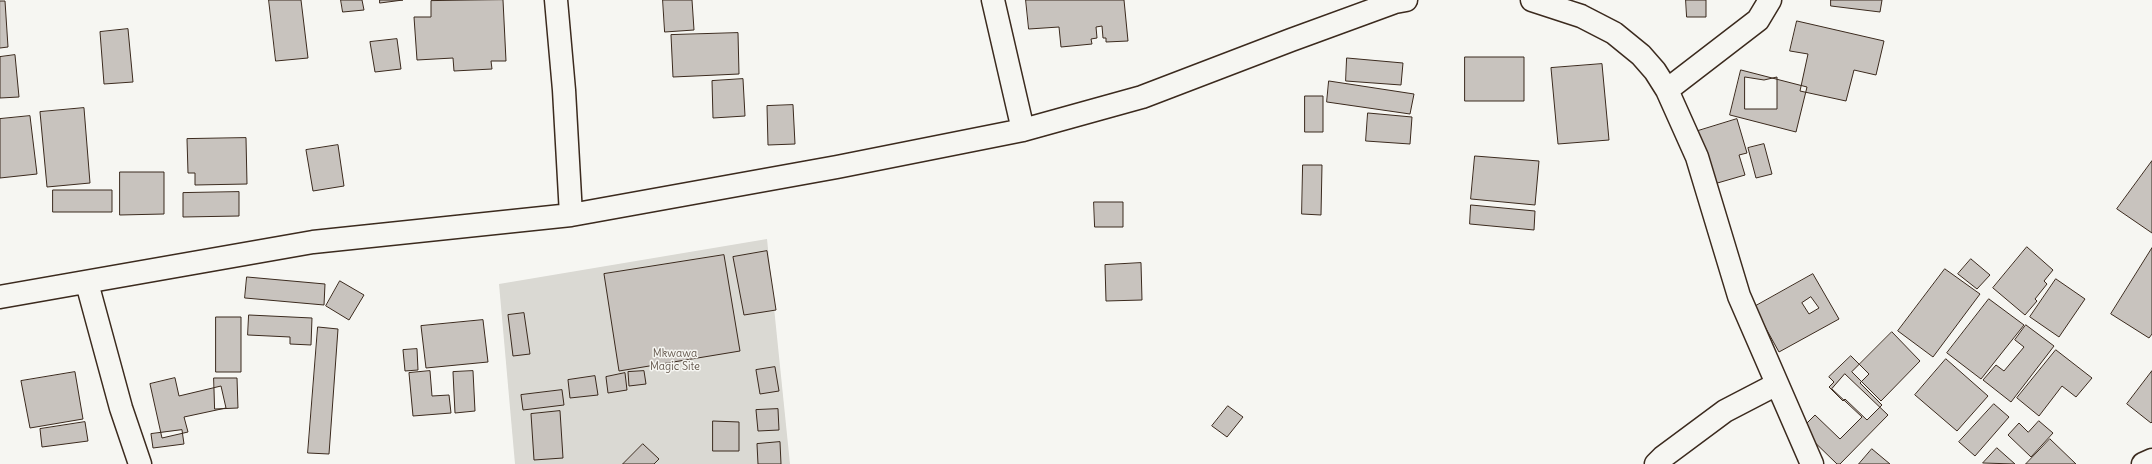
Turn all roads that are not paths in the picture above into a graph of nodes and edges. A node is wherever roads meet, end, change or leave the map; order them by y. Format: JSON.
{"nodes":[{"id":1,"x":556,"y":0,"type":"edge"},
{"id":2,"x":993,"y":0,"type":"edge"},
{"id":3,"x":1406,"y":0,"type":"edge"},
{"id":4,"x":1532,"y":0,"type":"edge"},
{"id":5,"x":1770,"y":0,"type":"edge"},
{"id":6,"x":1668,"y":90,"type":"junction"},
{"id":7,"x":1023,"y":130,"type":"junction"},
{"id":8,"x":572,"y":215,"type":"junction"},
{"id":9,"x":86,"y":283,"type":"junction"},
{"id":10,"x":0,"y":297,"type":"edge"},
{"id":11,"x":1777,"y":384,"type":"junction"},
{"id":12,"x":2152,"y":460,"type":"edge"},
{"id":13,"x":140,"y":464,"type":"edge"},
{"id":14,"x":1656,"y":464,"type":"edge"},
{"id":15,"x":1812,"y":464,"type":"edge"},
{"id":16,"x":2144,"y":464,"type":"edge"}],
"edges":[{"from":1,"to":8,"type":"street"},
{"from":2,"to":7,"type":"street"},
{"from":3,"to":7,"type":"street"},
{"from":4,"to":6,"type":"street"},
{"from":5,"to":6,"type":"street"},
{"from":6,"to":11,"type":"street"},
{"from":7,"to":8,"type":"street"},
{"from":8,"to":9,"type":"street"},
{"from":9,"to":10,"type":"street"},
{"from":9,"to":13,"type":"street"},
{"from":11,"to":14,"type":"street"},
{"from":11,"to":15,"type":"street"},
{"from":12,"to":16,"type":"street"}]}
